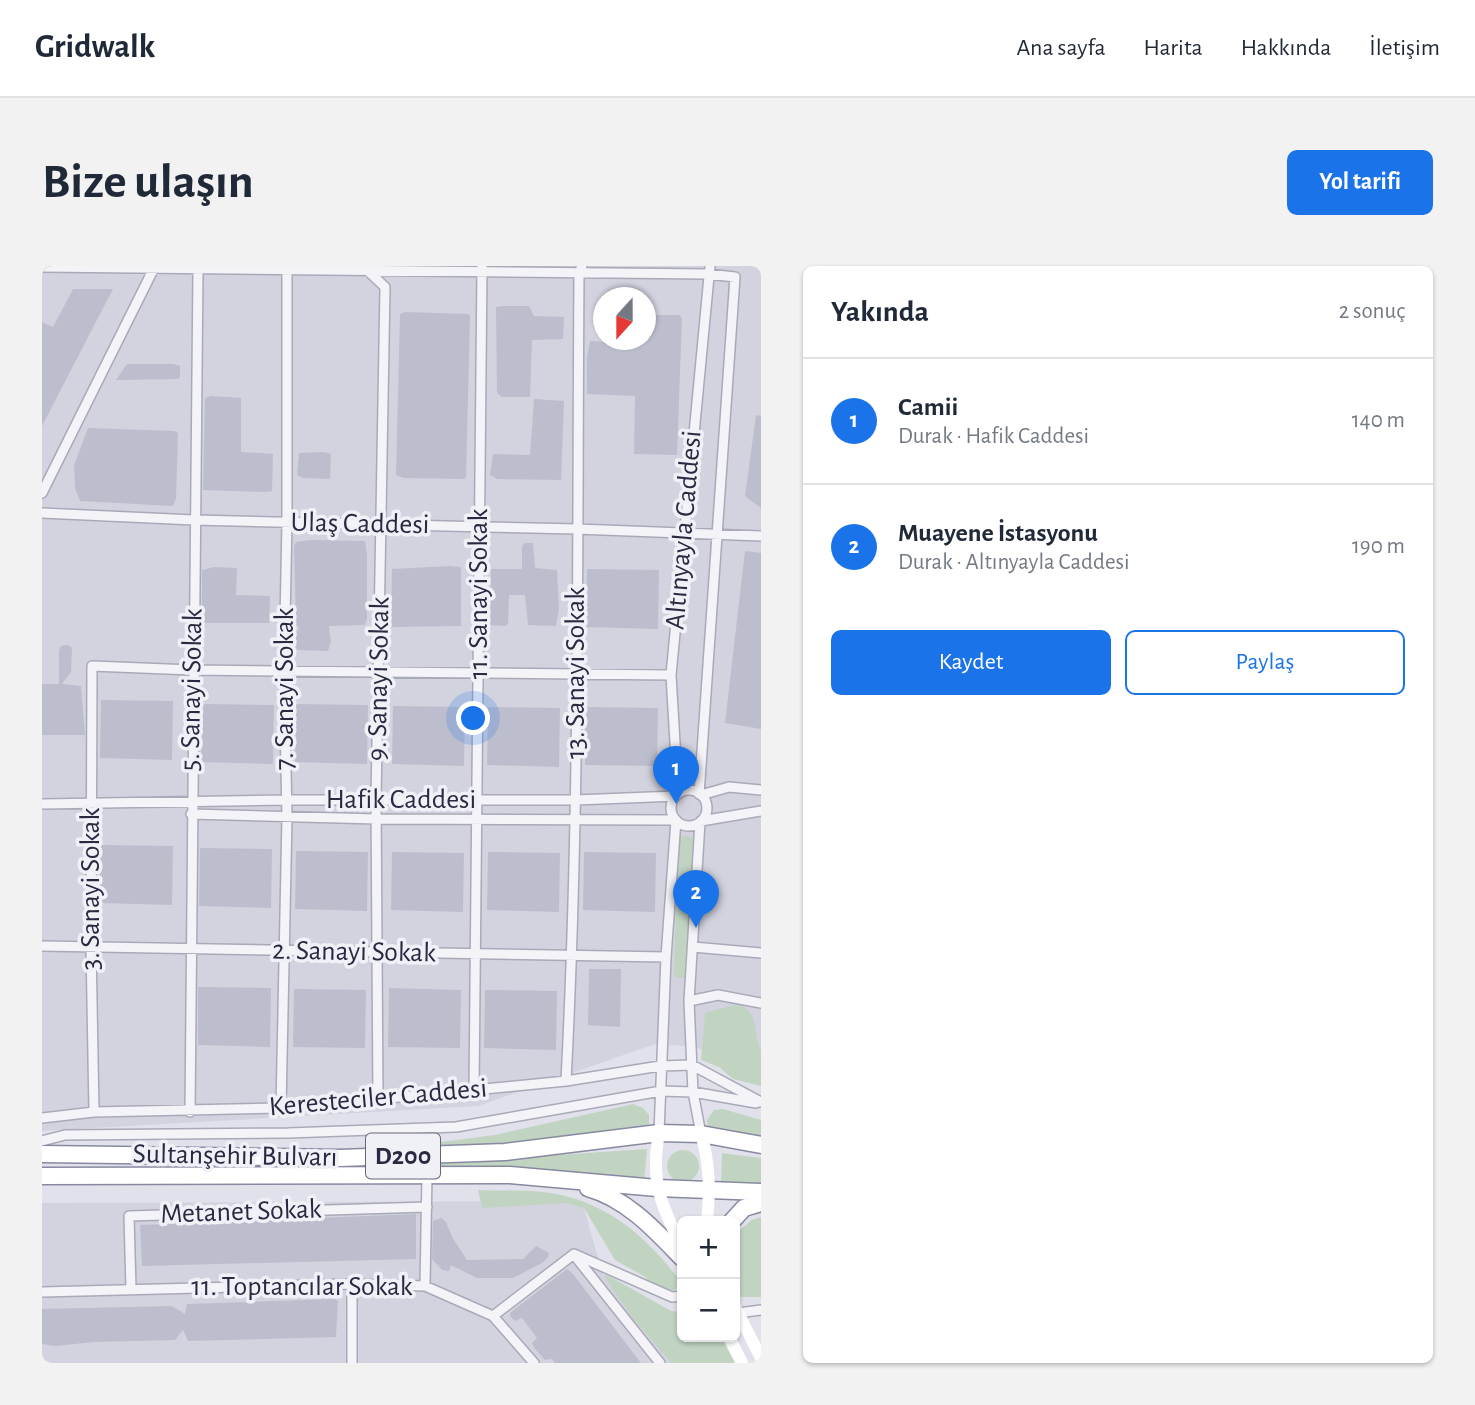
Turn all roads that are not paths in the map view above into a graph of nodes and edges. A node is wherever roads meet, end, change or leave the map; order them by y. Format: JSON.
{"nodes":[{"id":1,"x":42,"y":267,"type":"edge"},
{"id":2,"x":155,"y":267,"type":"edge"},
{"id":3,"x":369,"y":268,"type":"edge"},
{"id":4,"x":198,"y":269,"type":"junction"},
{"id":5,"x":481,"y":269,"type":"edge"},
{"id":6,"x":581,"y":269,"type":"edge"},
{"id":7,"x":287,"y":270,"type":"junction"},
{"id":8,"x":709,"y":270,"type":"edge"},
{"id":9,"x":42,"y":493,"type":"edge"},
{"id":10,"x":42,"y":513,"type":"edge"},
{"id":11,"x":194,"y":520,"type":"junction"},
{"id":12,"x":287,"y":522,"type":"junction"},
{"id":13,"x":381,"y":524,"type":"junction"},
{"id":14,"x":479,"y":526,"type":"junction"},
{"id":15,"x":577,"y":528,"type":"junction"},
{"id":16,"x":684,"y":533,"type":"junction"},
{"id":17,"x":717,"y":533,"type":"junction"},
{"id":18,"x":761,"y":536,"type":"edge"},
{"id":19,"x":192,"y":670,"type":"junction"},
{"id":20,"x":284,"y":670,"type":"junction"},
{"id":21,"x":380,"y":671,"type":"junction"},
{"id":22,"x":478,"y":671,"type":"junction"},
{"id":23,"x":576,"y":672,"type":"junction"},
{"id":24,"x":671,"y":675,"type":"junction"},
{"id":25,"x":761,"y":790,"type":"edge"},
{"id":26,"x":677,"y":795,"type":"junction"},
{"id":27,"x":700,"y":795,"type":"junction"},
{"id":28,"x":286,"y":800,"type":"junction"},
{"id":29,"x":376,"y":800,"type":"junction"},
{"id":30,"x":477,"y":800,"type":"junction"},
{"id":31,"x":576,"y":800,"type":"junction"},
{"id":32,"x":191,"y":802,"type":"junction"},
{"id":33,"x":90,"y":803,"type":"junction"},
{"id":34,"x":42,"y":804,"type":"edge"},
{"id":35,"x":761,"y":811,"type":"edge"},
{"id":36,"x":191,"y":814,"type":"junction"},
{"id":37,"x":287,"y":817,"type":"junction"},
{"id":38,"x":576,"y":818,"type":"junction"},
{"id":39,"x":377,"y":819,"type":"junction"},
{"id":40,"x":476,"y":820,"type":"junction"},
{"id":41,"x":676,"y":820,"type":"junction"},
{"id":42,"x":701,"y":822,"type":"junction"},
{"id":43,"x":42,"y":946,"type":"edge"},
{"id":44,"x":90,"y":946,"type":"junction"},
{"id":45,"x":693,"y":947,"type":"junction"},
{"id":46,"x":191,"y":950,"type":"junction"},
{"id":47,"x":286,"y":951,"type":"junction"},
{"id":48,"x":378,"y":953,"type":"junction"},
{"id":49,"x":761,"y":953,"type":"edge"},
{"id":50,"x":476,"y":954,"type":"junction"},
{"id":51,"x":573,"y":956,"type":"junction"},
{"id":52,"x":666,"y":957,"type":"junction"},
{"id":53,"x":689,"y":1001,"type":"junction"},
{"id":54,"x":761,"y":1003,"type":"edge"},
{"id":55,"x":692,"y":1065,"type":"junction"},
{"id":56,"x":660,"y":1066,"type":"junction"},
{"id":57,"x":566,"y":1081,"type":"junction"},
{"id":58,"x":474,"y":1090,"type":"junction"},
{"id":59,"x":661,"y":1091,"type":"junction"},
{"id":60,"x":693,"y":1092,"type":"junction"},
{"id":61,"x":378,"y":1099,"type":"junction"},
{"id":62,"x":761,"y":1103,"type":"edge"},
{"id":63,"x":281,"y":1108,"type":"junction"},
{"id":64,"x":94,"y":1112,"type":"junction"},
{"id":65,"x":190,"y":1112,"type":"junction"},
{"id":66,"x":42,"y":1118,"type":"edge"},
{"id":67,"x":659,"y":1133,"type":"junction"},
{"id":68,"x":701,"y":1134,"type":"junction"},
{"id":69,"x":42,"y":1141,"type":"edge"},
{"id":70,"x":761,"y":1145,"type":"edge"},
{"id":71,"x":42,"y":1154,"type":"edge"},
{"id":72,"x":427,"y":1175,"type":"junction"},
{"id":73,"x":42,"y":1176,"type":"edge"},
{"id":74,"x":556,"y":1179,"type":"junction"},
{"id":75,"x":657,"y":1188,"type":"junction"},
{"id":76,"x":710,"y":1189,"type":"junction"},
{"id":77,"x":761,"y":1192,"type":"edge"},
{"id":78,"x":761,"y":1203,"type":"edge"},
{"id":79,"x":427,"y":1207,"type":"junction"},
{"id":80,"x":707,"y":1216,"type":"edge"},
{"id":81,"x":737,"y":1216,"type":"edge"},
{"id":82,"x":677,"y":1235,"type":"edge"},
{"id":83,"x":677,"y":1253,"type":"edge"},
{"id":84,"x":574,"y":1254,"type":"junction"},
{"id":85,"x":352,"y":1283,"type":"junction"},
{"id":86,"x":425,"y":1286,"type":"junction"},
{"id":87,"x":131,"y":1289,"type":"junction"},
{"id":88,"x":42,"y":1292,"type":"edge"},
{"id":89,"x":677,"y":1296,"type":"edge"},
{"id":90,"x":740,"y":1310,"type":"edge"},
{"id":91,"x":761,"y":1310,"type":"edge"},
{"id":92,"x":493,"y":1316,"type":"junction"},
{"id":93,"x":740,"y":1316,"type":"edge"},
{"id":94,"x":732,"y":1342,"type":"edge"},
{"id":95,"x":756,"y":1342,"type":"edge"},
{"id":96,"x":761,"y":1358,"type":"edge"},
{"id":97,"x":352,"y":1363,"type":"edge"},
{"id":98,"x":534,"y":1363,"type":"edge"},
{"id":99,"x":660,"y":1363,"type":"edge"},
{"id":100,"x":742,"y":1363,"type":"edge"}],
"edges":[{"from":1,"to":2,"type":"street"},
{"from":2,"to":4,"type":"street"},
{"from":2,"to":9,"type":"street"},
{"from":3,"to":5,"type":"street"},
{"from":3,"to":7,"type":"street"},
{"from":3,"to":13,"type":"street","name":"9. Sanayi Sokak"},
{"from":4,"to":7,"type":"street"},
{"from":4,"to":11,"type":"street","name":"5. Sanayi Sokak"},
{"from":5,"to":6,"type":"street"},
{"from":5,"to":14,"type":"street","name":"11. Sanayi Sokak"},
{"from":6,"to":8,"type":"street"},
{"from":6,"to":15,"type":"street","name":"13. Sanayi Sokak"},
{"from":7,"to":12,"type":"street","name":"7. Sanayi Sokak"},
{"from":8,"to":16,"type":"street","name":"Altınyayla Caddesi"},
{"from":8,"to":17,"type":"street","name":"Altınyayla Caddesi"},
{"from":10,"to":11,"type":"street","name":"Ulaş Caddesi"},
{"from":11,"to":12,"type":"street","name":"Ulaş Caddesi"},
{"from":11,"to":19,"type":"street","name":"5. Sanayi Sokak"},
{"from":12,"to":13,"type":"street","name":"Ulaş Caddesi"},
{"from":12,"to":20,"type":"street","name":"7. Sanayi Sokak"},
{"from":13,"to":14,"type":"street","name":"Ulaş Caddesi"},
{"from":13,"to":21,"type":"street","name":"9. Sanayi Sokak"},
{"from":14,"to":15,"type":"street","name":"Ulaş Caddesi"},
{"from":14,"to":22,"type":"street","name":"11. Sanayi Sokak"},
{"from":15,"to":16,"type":"street","name":"Ulaş Caddesi"},
{"from":15,"to":23,"type":"street","name":"13. Sanayi Sokak"},
{"from":16,"to":17,"type":"street","name":"Ulaş Caddesi"},
{"from":16,"to":24,"type":"street","name":"Altınyayla Caddesi"},
{"from":17,"to":18,"type":"street","name":"Ulaş Caddesi"},
{"from":17,"to":27,"type":"street","name":"Altınyayla Caddesi"},
{"from":19,"to":20,"type":"street"},
{"from":19,"to":32,"type":"street","name":"5. Sanayi Sokak"},
{"from":19,"to":33,"type":"street","name":"3. Sanayi Sokak"},
{"from":20,"to":21,"type":"street"},
{"from":20,"to":28,"type":"street","name":"7. Sanayi Sokak"},
{"from":21,"to":22,"type":"street"},
{"from":21,"to":29,"type":"street","name":"9. Sanayi Sokak"},
{"from":22,"to":23,"type":"street"},
{"from":22,"to":30,"type":"street","name":"11. Sanayi Sokak"},
{"from":23,"to":24,"type":"street"},
{"from":23,"to":31,"type":"street","name":"13. Sanayi Sokak"},
{"from":24,"to":26,"type":"street","name":"Altınyayla Caddesi"},
{"from":25,"to":27,"type":"street"},
{"from":26,"to":27,"type":"street"},
{"from":26,"to":31,"type":"street","name":"Hafik Caddesi"},
{"from":26,"to":41,"type":"street"},
{"from":27,"to":42,"type":"street"},
{"from":28,"to":29,"type":"street","name":"Hafik Caddesi"},
{"from":28,"to":32,"type":"street","name":"Hafik Caddesi"},
{"from":28,"to":37,"type":"street","name":"7. Sanayi Sokak"},
{"from":29,"to":30,"type":"street","name":"Hafik Caddesi"},
{"from":29,"to":39,"type":"street","name":"9. Sanayi Sokak"},
{"from":30,"to":31,"type":"street","name":"Hafik Caddesi"},
{"from":30,"to":40,"type":"street","name":"11. Sanayi Sokak"},
{"from":31,"to":38,"type":"street","name":"13. Sanayi Sokak"},
{"from":32,"to":33,"type":"street","name":"Hafik Caddesi"},
{"from":32,"to":36,"type":"street","name":"5. Sanayi Sokak"},
{"from":33,"to":34,"type":"street","name":"Hafik Caddesi"},
{"from":33,"to":44,"type":"street","name":"3. Sanayi Sokak"},
{"from":35,"to":42,"type":"street"},
{"from":36,"to":37,"type":"street","name":"Hafik Caddesi"},
{"from":36,"to":46,"type":"street","name":"5. Sanayi Sokak"},
{"from":37,"to":39,"type":"street","name":"Hafik Caddesi"},
{"from":37,"to":47,"type":"street","name":"7. Sanayi Sokak"},
{"from":38,"to":40,"type":"street","name":"Hafik Caddesi"},
{"from":38,"to":41,"type":"street","name":"Hafik Caddesi"},
{"from":38,"to":51,"type":"street","name":"13. Sanayi Sokak"},
{"from":39,"to":40,"type":"street","name":"Hafik Caddesi"},
{"from":39,"to":48,"type":"street","name":"9. Sanayi Sokak"},
{"from":40,"to":50,"type":"street","name":"11. Sanayi Sokak"},
{"from":41,"to":42,"type":"street"},
{"from":41,"to":52,"type":"street"},
{"from":42,"to":45,"type":"street"},
{"from":43,"to":44,"type":"street","name":"2. Sanayi Sokak"},
{"from":44,"to":46,"type":"street","name":"2. Sanayi Sokak"},
{"from":44,"to":64,"type":"street","name":"3. Sanayi Sokak"},
{"from":45,"to":49,"type":"street"},
{"from":45,"to":53,"type":"street"},
{"from":46,"to":47,"type":"street","name":"2. Sanayi Sokak"},
{"from":46,"to":65,"type":"street","name":"5. Sanayi Sokak"},
{"from":47,"to":48,"type":"street","name":"2. Sanayi Sokak"},
{"from":47,"to":63,"type":"street","name":"7. Sanayi Sokak"},
{"from":48,"to":50,"type":"street","name":"2. Sanayi Sokak"},
{"from":48,"to":61,"type":"street","name":"9. Sanayi Sokak"},
{"from":50,"to":51,"type":"street","name":"2. Sanayi Sokak"},
{"from":50,"to":58,"type":"street","name":"11. Sanayi Sokak"},
{"from":51,"to":52,"type":"street","name":"2. Sanayi Sokak"},
{"from":51,"to":57,"type":"street","name":"13. Sanayi Sokak"},
{"from":52,"to":56,"type":"street"},
{"from":53,"to":54,"type":"street"},
{"from":53,"to":55,"type":"street"},
{"from":55,"to":56,"type":"street","name":"Keresteciler Caddesi"},
{"from":55,"to":60,"type":"street"},
{"from":55,"to":62,"type":"street"},
{"from":56,"to":57,"type":"street","name":"Keresteciler Caddesi"},
{"from":56,"to":59,"type":"street"},
{"from":57,"to":58,"type":"street","name":"Keresteciler Caddesi"},
{"from":58,"to":61,"type":"street","name":"Keresteciler Caddesi"},
{"from":59,"to":60,"type":"street"},
{"from":59,"to":67,"type":"street"},
{"from":59,"to":69,"type":"street"},
{"from":60,"to":62,"type":"street"},
{"from":60,"to":68,"type":"street"},
{"from":61,"to":63,"type":"street","name":"Keresteciler Caddesi"},
{"from":63,"to":65,"type":"street","name":"Keresteciler Caddesi"},
{"from":64,"to":65,"type":"street","name":"Keresteciler Caddesi"},
{"from":64,"to":66,"type":"street","name":"Keresteciler Caddesi"},
{"from":67,"to":68,"type":"highway","name":"Sultanşehir Bulvarı","number":"D200"},
{"from":67,"to":71,"type":"highway","name":"Sultanşehir Bulvarı","number":"D200"},
{"from":67,"to":75,"type":"street"},
{"from":68,"to":70,"type":"highway","name":"Sultanşehir Bulvarı","number":"D200"},
{"from":68,"to":76,"type":"street"},
{"from":72,"to":73,"type":"highway","name":"Sultanşehir Bulvarı","number":"D200"},
{"from":72,"to":74,"type":"highway","name":"Sultanşehir Bulvarı","number":"D200"},
{"from":72,"to":79,"type":"street"},
{"from":74,"to":75,"type":"highway","name":"Sultanşehir Bulvarı","number":"D200"},
{"from":74,"to":83,"type":"highway"},
{"from":75,"to":76,"type":"highway","name":"Sultanşehir Bulvarı","number":"D200"},
{"from":75,"to":82,"type":"street"},
{"from":76,"to":77,"type":"highway","name":"Sultanşehir Bulvarı","number":"D200"},
{"from":76,"to":80,"type":"street"},
{"from":78,"to":81,"type":"highway"},
{"from":79,"to":86,"type":"street"},
{"from":79,"to":87,"type":"street","name":"Metanet Sokak"},
{"from":84,"to":89,"type":"street"},
{"from":84,"to":92,"type":"street"},
{"from":84,"to":99,"type":"street"},
{"from":85,"to":86,"type":"street","name":"11. Toptancılar Sokak"},
{"from":85,"to":87,"type":"street","name":"11. Toptancılar Sokak"},
{"from":85,"to":97,"type":"street"},
{"from":86,"to":92,"type":"street","name":"11. Toptancılar Sokak"},
{"from":87,"to":88,"type":"street","name":"11. Toptancılar Sokak"},
{"from":90,"to":91,"type":"street"},
{"from":92,"to":98,"type":"street","name":"11. Toptancılar Sokak"},
{"from":93,"to":95,"type":"street"},
{"from":94,"to":100,"type":"street"},
{"from":95,"to":96,"type":"street"}]}
